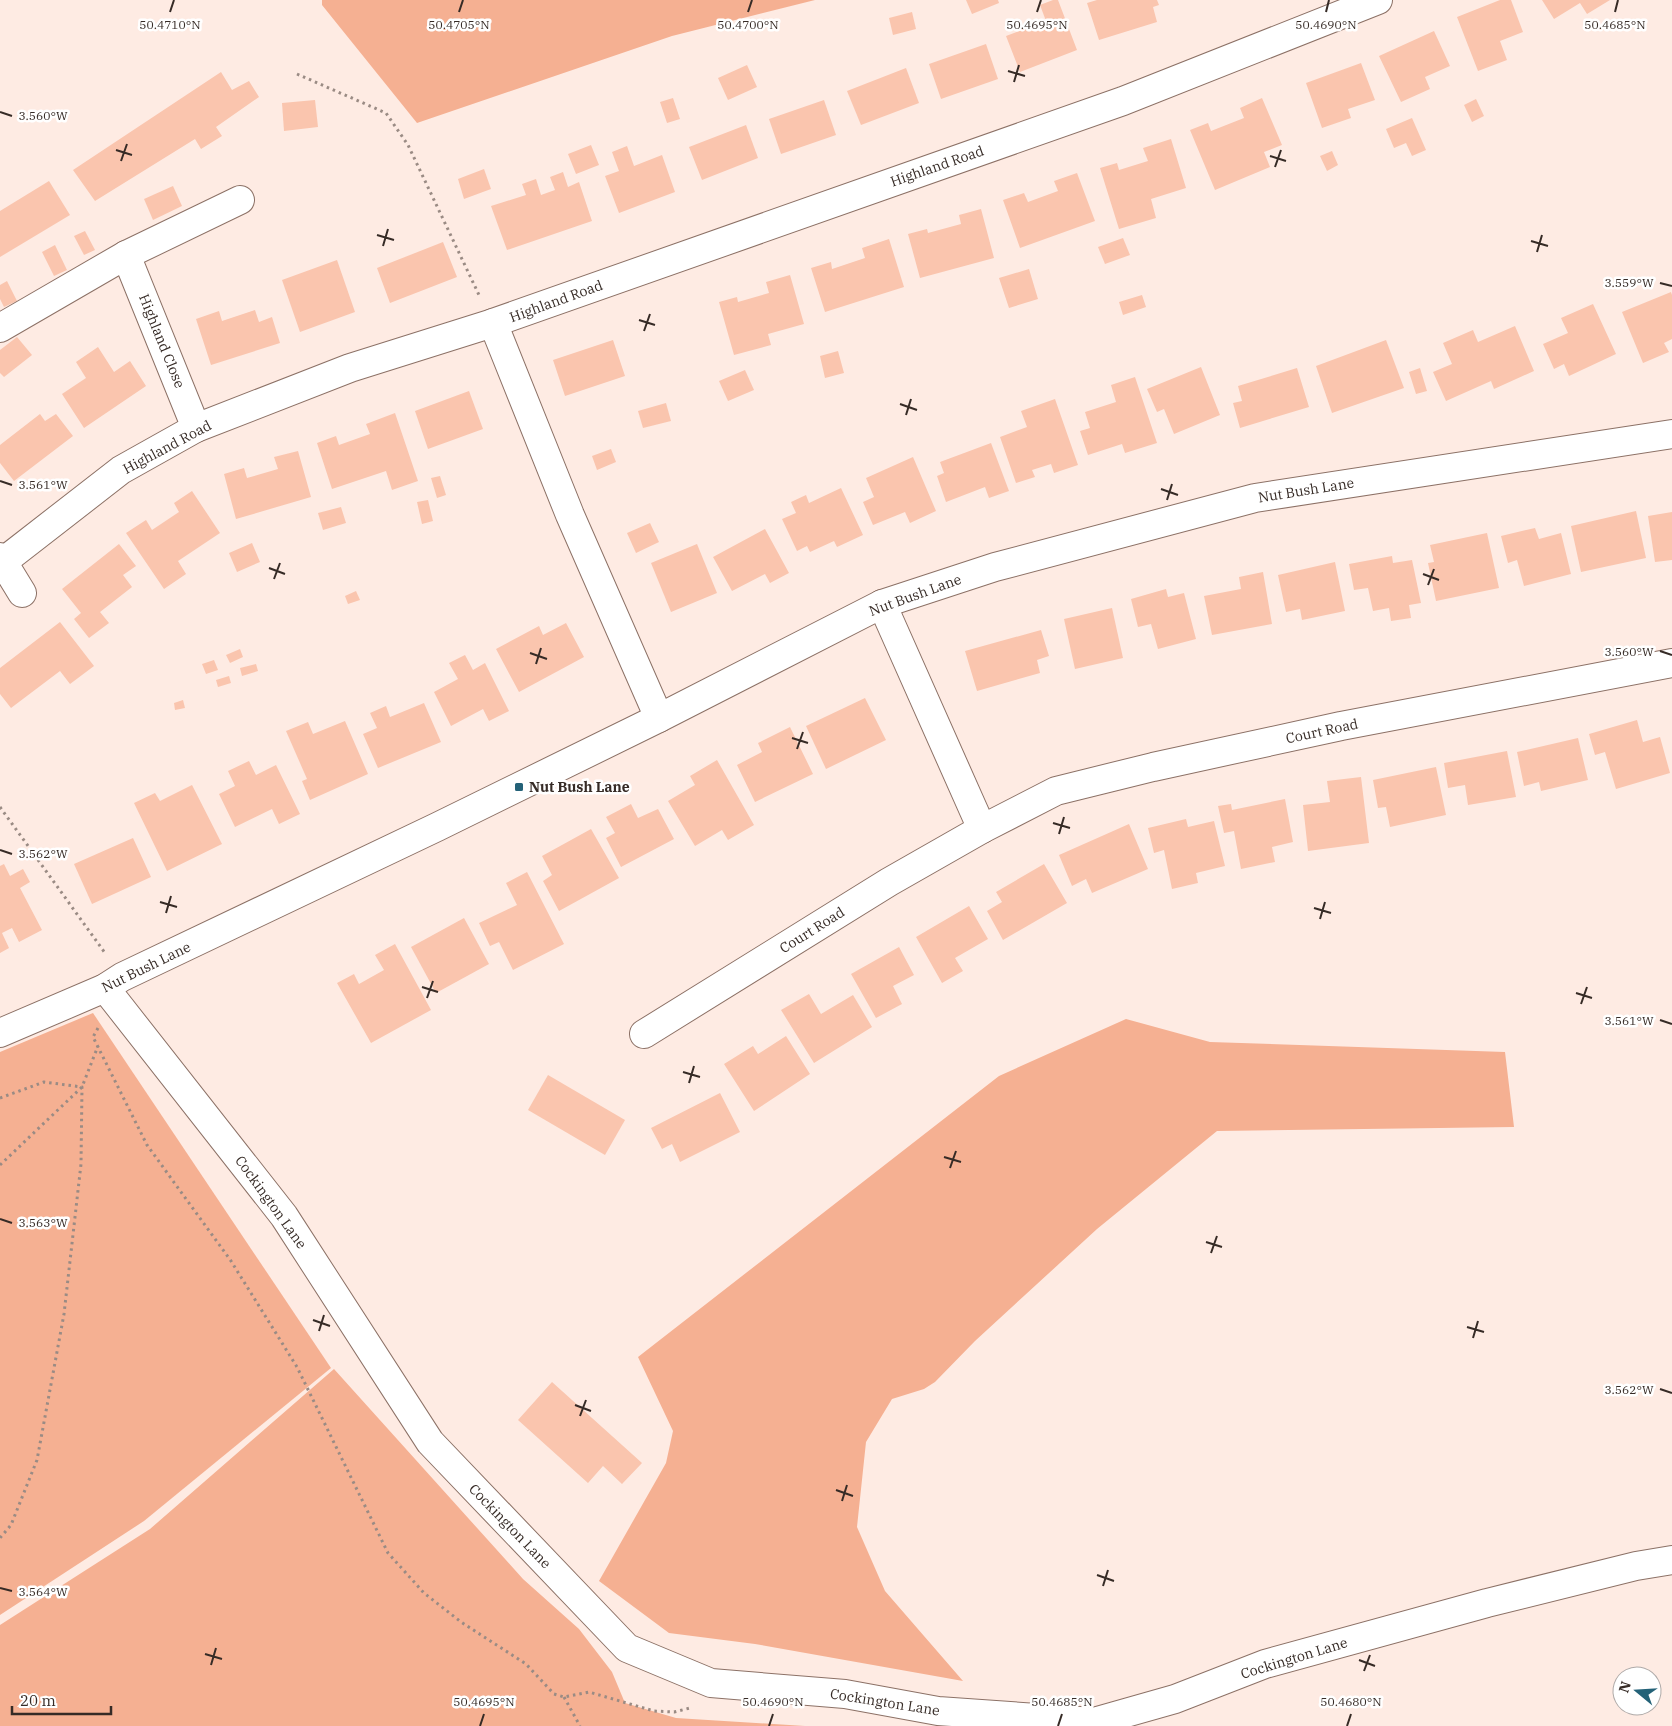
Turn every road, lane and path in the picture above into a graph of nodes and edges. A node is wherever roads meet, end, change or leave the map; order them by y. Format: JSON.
{"nodes":[{"id":1,"x":1378,"y":0,"type":"edge"},
{"id":2,"x":297,"y":74,"type":"dead end"},
{"id":3,"x":240,"y":200,"type":"dead end"},
{"id":4,"x":126,"y":255,"type":"junction"},
{"id":5,"x":493,"y":323,"type":"junction"},
{"id":6,"x":0,"y":328,"type":"edge"},
{"id":7,"x":196,"y":428,"type":"junction"},
{"id":8,"x":1672,"y":434,"type":"edge"},
{"id":9,"x":2,"y":559,"type":"edge"},
{"id":10,"x":22,"y":593,"type":"dead end"},
{"id":11,"x":882,"y":604,"type":"junction"},
{"id":12,"x":1672,"y":663,"type":"edge"},
{"id":13,"x":658,"y":718,"type":"junction"},
{"id":14,"x":0,"y":807,"type":"edge"},
{"id":15,"x":982,"y":829,"type":"junction"},
{"id":16,"x":114,"y":988,"type":"junction"},
{"id":17,"x":0,"y":1033,"type":"edge"},
{"id":18,"x":644,"y":1034,"type":"dead end"},
{"id":19,"x":98,"y":1046,"type":"junction"},
{"id":20,"x":82,"y":1087,"type":"junction"},
{"id":21,"x":0,"y":1098,"type":"edge"},
{"id":22,"x":0,"y":1165,"type":"edge"},
{"id":23,"x":0,"y":1538,"type":"edge"},
{"id":24,"x":1672,"y":1560,"type":"edge"},
{"id":25,"x":711,"y":1684,"type":"junction"},
{"id":26,"x":564,"y":1697,"type":"junction"},
{"id":27,"x":580,"y":1726,"type":"edge"}],
"edges":[{"from":1,"to":5,"type":"street","name":"Highland Road"},
{"from":2,"to":5,"type":"path"},
{"from":3,"to":4,"type":"street"},
{"from":4,"to":6,"type":"street"},
{"from":4,"to":7,"type":"street","name":"Highland Close"},
{"from":5,"to":7,"type":"street","name":"Highland Road"},
{"from":5,"to":13,"type":"street","name":"Highland Road"},
{"from":7,"to":9,"type":"street","name":"Highland Road"},
{"from":8,"to":11,"type":"street","name":"Nut Bush Lane"},
{"from":9,"to":10,"type":"street","name":"Highland Road"},
{"from":11,"to":13,"type":"street","name":"Nut Bush Lane"},
{"from":11,"to":15,"type":"street"},
{"from":12,"to":15,"type":"street","name":"Court Road"},
{"from":13,"to":16,"type":"street","name":"Nut Bush Lane"},
{"from":14,"to":16,"type":"path"},
{"from":15,"to":18,"type":"street","name":"Court Road"},
{"from":16,"to":17,"type":"street","name":"Nut Bush Lane"},
{"from":16,"to":19,"type":"path"},
{"from":16,"to":25,"type":"street","name":"Cockington Lane"},
{"from":19,"to":20,"type":"path"},
{"from":19,"to":26,"type":"path"},
{"from":20,"to":21,"type":"path"},
{"from":20,"to":22,"type":"path"},
{"from":20,"to":23,"type":"path"},
{"from":24,"to":25,"type":"street","name":"Cockington Lane"},
{"from":25,"to":26,"type":"path"},
{"from":26,"to":27,"type":"path"}]}
